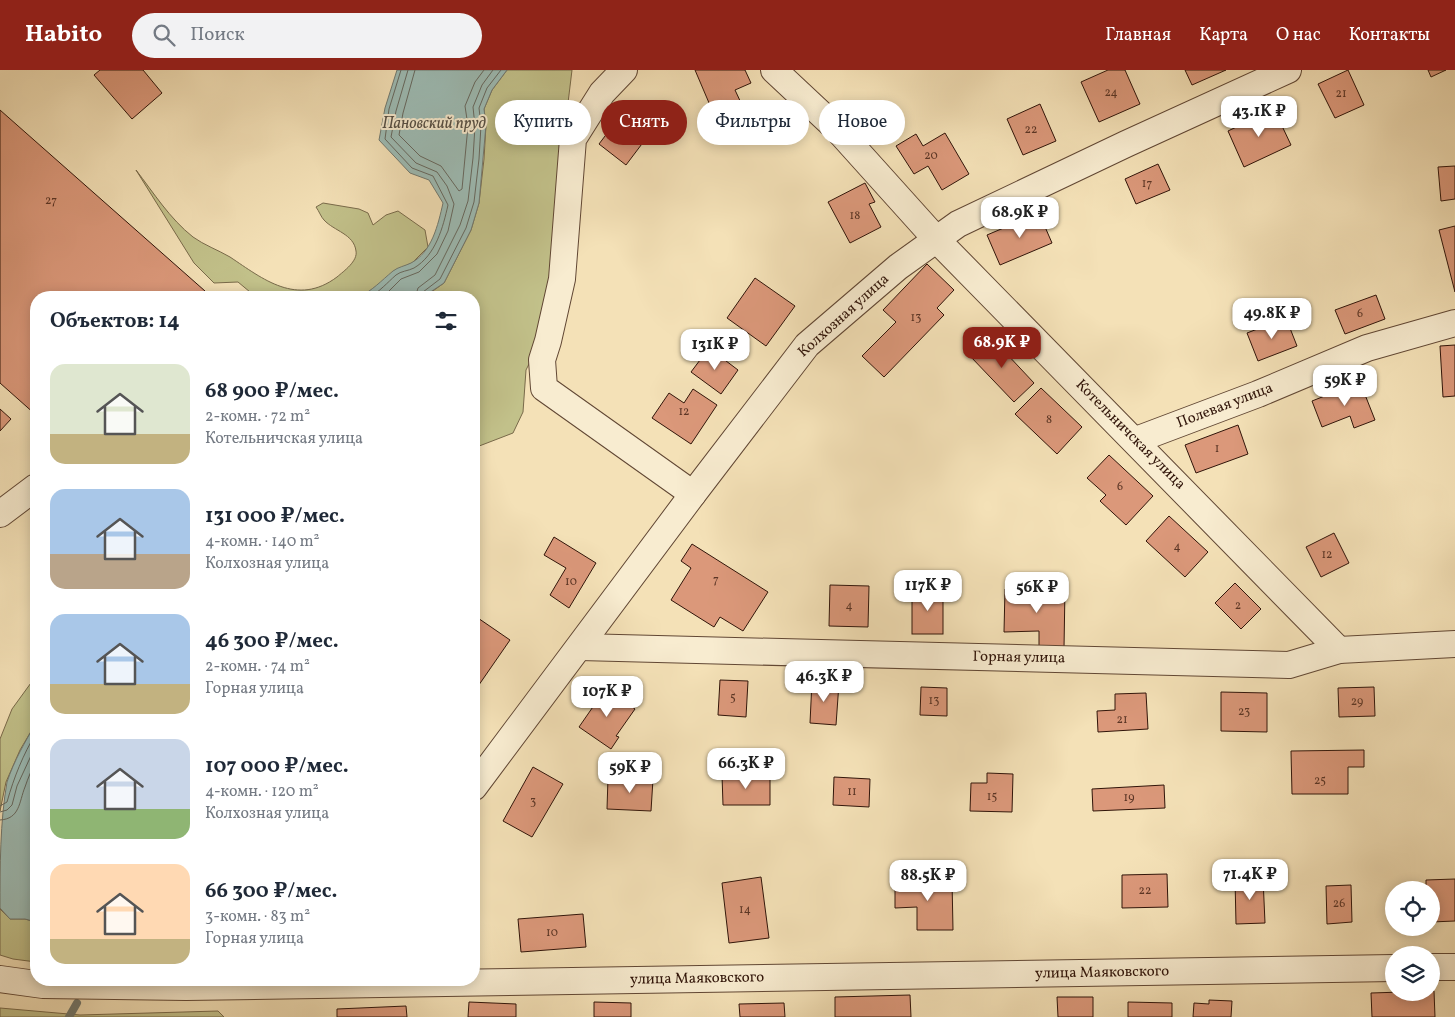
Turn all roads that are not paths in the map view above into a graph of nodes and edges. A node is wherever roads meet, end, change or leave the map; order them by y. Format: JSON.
{"nodes":[{"id":1,"x":624,"y":70,"type":"edge"},
{"id":2,"x":774,"y":70,"type":"edge"},
{"id":3,"x":1288,"y":70,"type":"edge"},
{"id":4,"x":936,"y":239,"type":"junction"},
{"id":5,"x":1455,"y":323,"type":"edge"},
{"id":6,"x":1136,"y":440,"type":"junction"},
{"id":7,"x":30,"y":492,"type":"edge"},
{"id":8,"x":693,"y":494,"type":"junction"},
{"id":9,"x":0,"y":514,"type":"edge"},
{"id":10,"x":1455,"y":644,"type":"edge"},
{"id":11,"x":580,"y":647,"type":"junction"},
{"id":12,"x":1340,"y":650,"type":"junction"},
{"id":13,"x":480,"y":779,"type":"edge"},
{"id":14,"x":1440,"y":967,"type":"edge"},
{"id":15,"x":1455,"y":967,"type":"edge"},
{"id":16,"x":1385,"y":968,"type":"edge"},
{"id":17,"x":0,"y":979,"type":"edge"},
{"id":18,"x":480,"y":981,"type":"edge"},
{"id":19,"x":30,"y":983,"type":"edge"}],
"edges":[{"from":1,"to":8,"type":"street"},
{"from":2,"to":4,"type":"street","name":"Котельничская улица"},
{"from":3,"to":4,"type":"street","name":"Колхозная улица"},
{"from":4,"to":6,"type":"street","name":"Котельничская улица"},
{"from":4,"to":8,"type":"street","name":"Колхозная улица"},
{"from":5,"to":6,"type":"street","name":"Полевая улица"},
{"from":6,"to":12,"type":"street","name":"Котельничская улица"},
{"from":7,"to":9,"type":"street"},
{"from":8,"to":11,"type":"street","name":"Колхозная улица"},
{"from":10,"to":12,"type":"street","name":"Горная улица"},
{"from":11,"to":12,"type":"street","name":"Горная улица"},
{"from":11,"to":13,"type":"street","name":"Колхозная улица"},
{"from":14,"to":15,"type":"street"},
{"from":16,"to":18,"type":"street","name":"улица Маяковского"},
{"from":17,"to":19,"type":"street","name":"улица Маяковского"}]}
